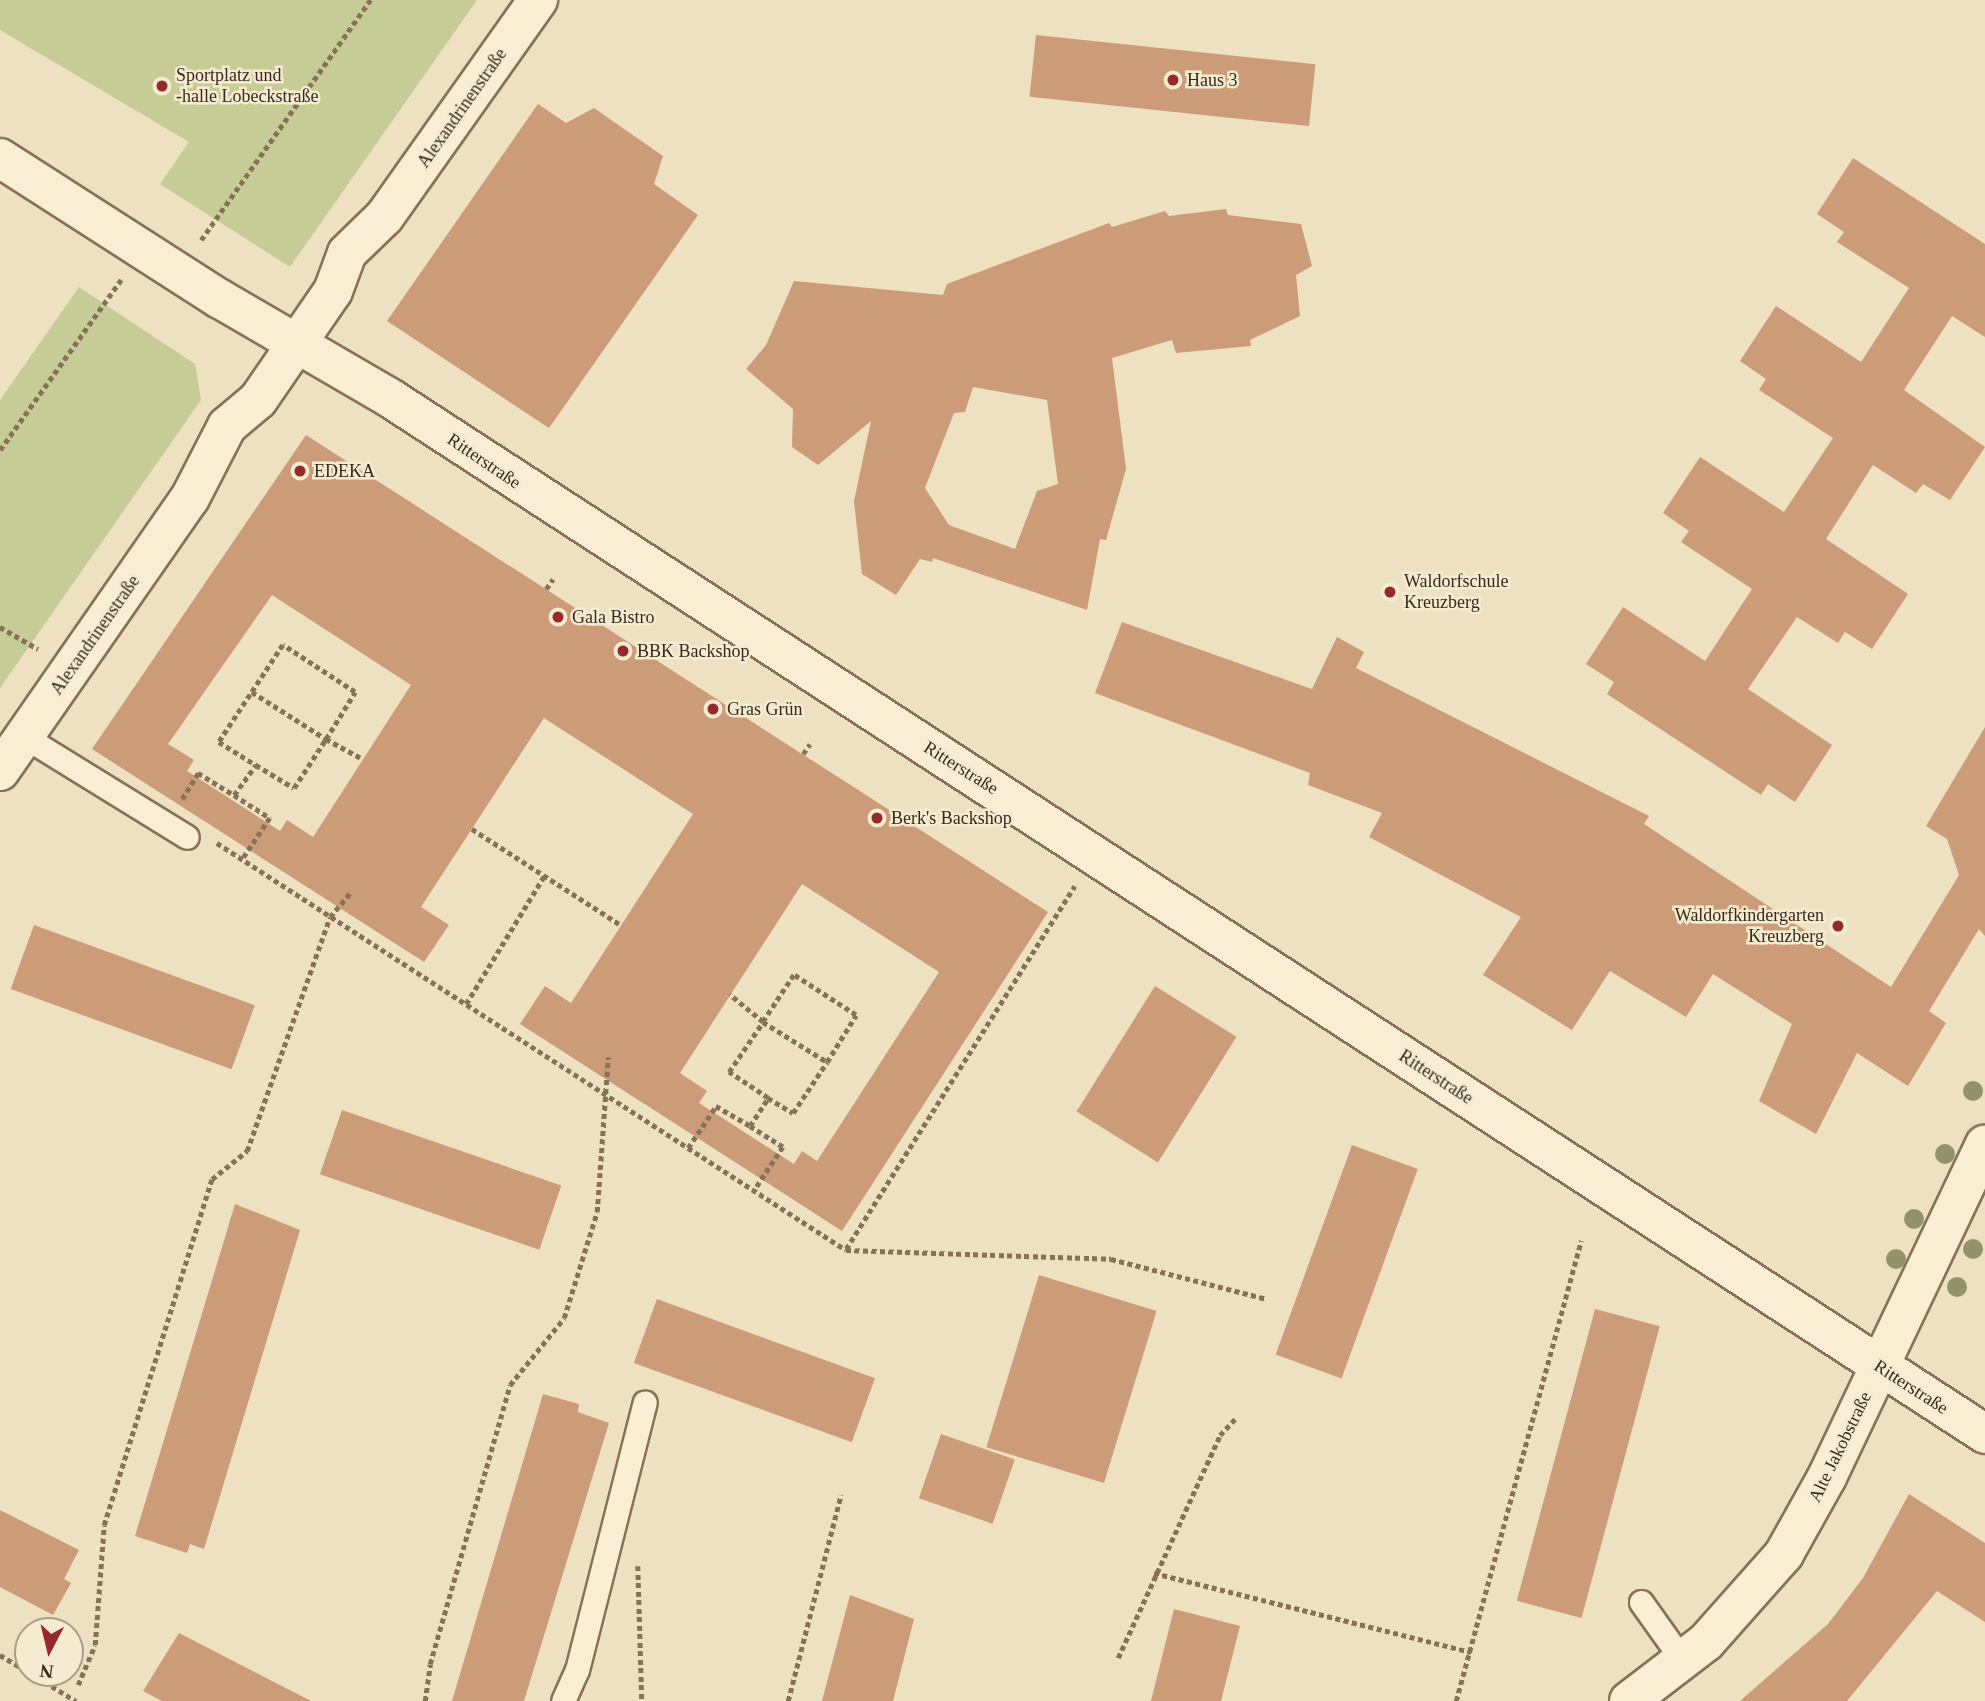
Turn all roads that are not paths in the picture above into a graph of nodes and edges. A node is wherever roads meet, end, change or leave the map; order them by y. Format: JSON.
{"nodes":[{"id":1,"x":538,"y":0,"type":"edge"},
{"id":2,"x":0,"y":158,"type":"edge"},
{"id":3,"x":297,"y":344,"type":"junction"},
{"id":4,"x":25,"y":737,"type":"junction"},
{"id":5,"x":0,"y":771,"type":"edge"},
{"id":6,"x":197,"y":837,"type":"road end"},
{"id":7,"x":1985,"y":1145,"type":"edge"},
{"id":8,"x":1880,"y":1366,"type":"junction"},
{"id":9,"x":645,"y":1402,"type":"dead end"},
{"id":10,"x":1985,"y":1434,"type":"edge"},
{"id":11,"x":1641,"y":1602,"type":"dead end"},
{"id":12,"x":1683,"y":1661,"type":"junction"},
{"id":13,"x":563,"y":1701,"type":"edge"},
{"id":14,"x":1629,"y":1701,"type":"edge"}],
"edges":[{"from":1,"to":3,"type":"street","name":"Alexandrinenstraße"},
{"from":2,"to":3,"type":"street","name":"Ritterstraße"},
{"from":3,"to":4,"type":"street","name":"Alexandrinenstraße"},
{"from":3,"to":8,"type":"street","name":"Ritterstraße"},
{"from":4,"to":5,"type":"street","name":"Alexandrinenstraße"},
{"from":4,"to":6,"type":"lane"},
{"from":7,"to":8,"type":"street","name":"Alte Jakobstraße"},
{"from":8,"to":10,"type":"street","name":"Ritterstraße"},
{"from":8,"to":12,"type":"street","name":"Alte Jakobstraße"},
{"from":9,"to":13,"type":"lane"},
{"from":11,"to":12,"type":"lane"},
{"from":12,"to":14,"type":"street","name":"Alte Jakobstraße"}]}
